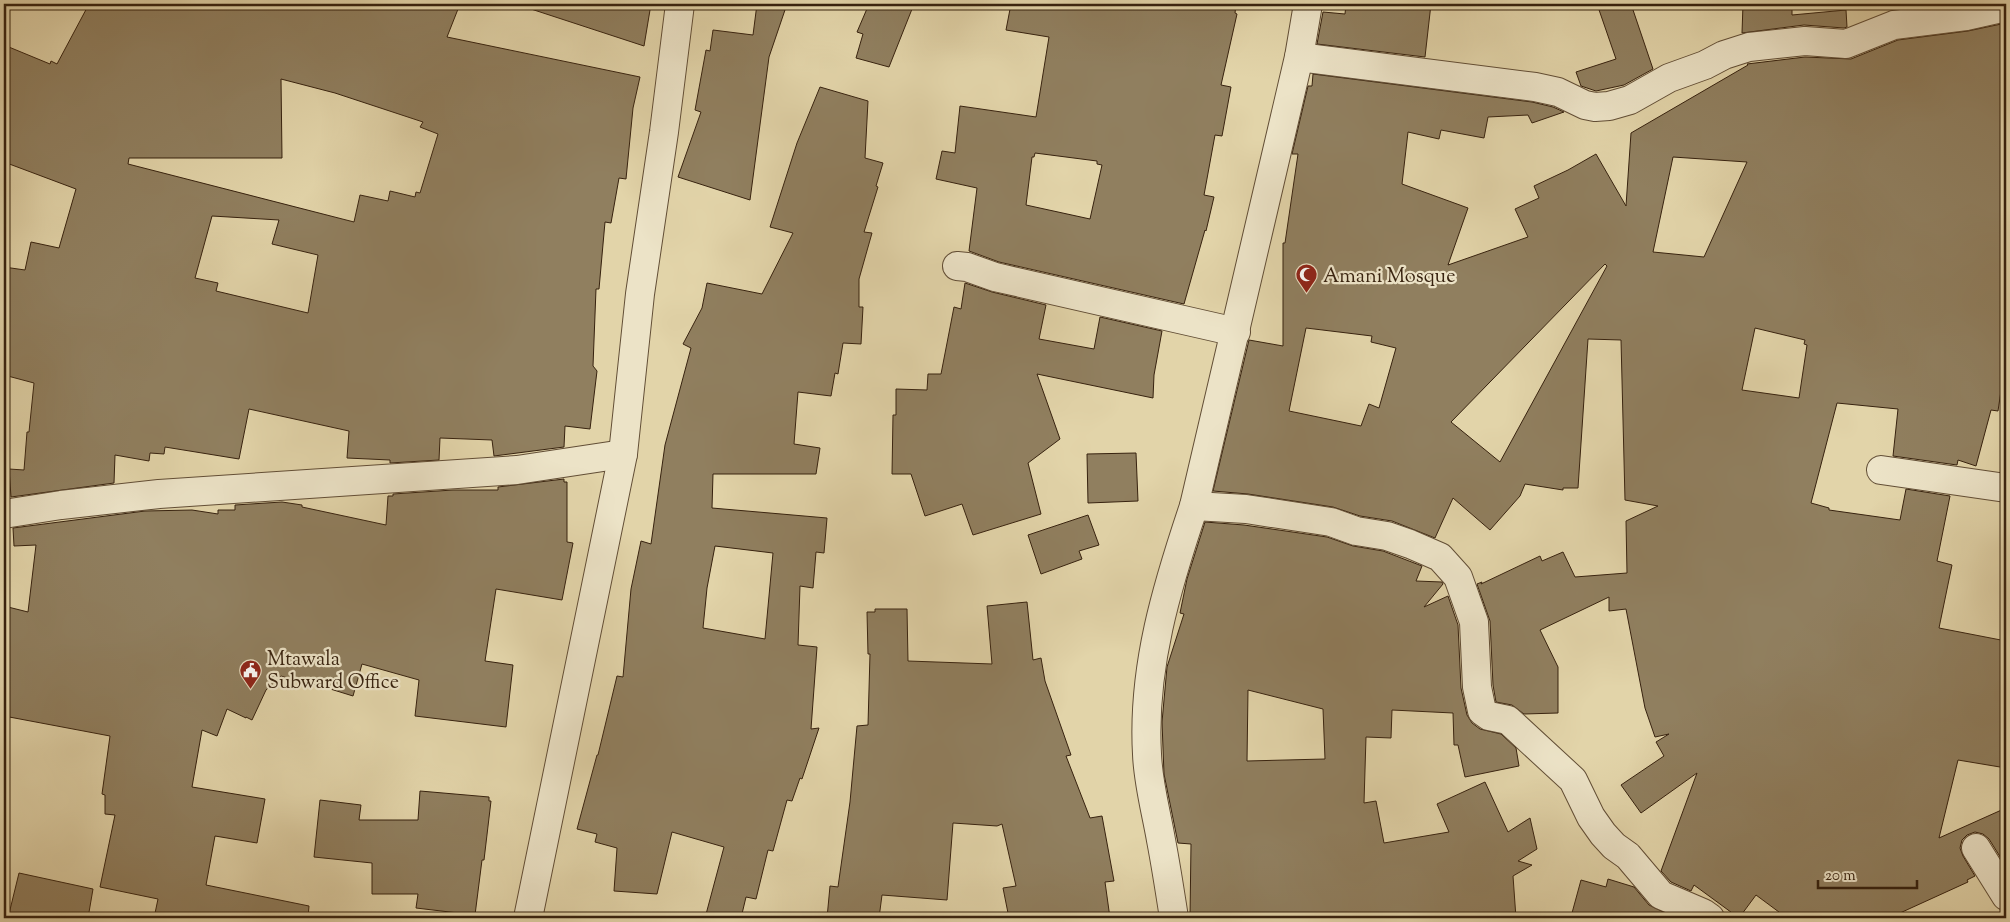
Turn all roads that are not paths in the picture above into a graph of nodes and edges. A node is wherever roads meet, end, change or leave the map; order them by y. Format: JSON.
{"nodes":[{"id":1,"x":680,"y":4,"type":"edge"},
{"id":2,"x":1308,"y":4,"type":"edge"},
{"id":3,"x":2006,"y":7,"type":"edge"},
{"id":4,"x":1298,"y":57,"type":"junction"},
{"id":5,"x":957,"y":266,"type":"dead end"},
{"id":6,"x":1236,"y":332,"type":"junction"},
{"id":7,"x":623,"y":454,"type":"junction"},
{"id":8,"x":1881,"y":470,"type":"dead end"},
{"id":9,"x":2006,"y":488,"type":"edge"},
{"id":10,"x":1194,"y":506,"type":"junction"},
{"id":11,"x":4,"y":514,"type":"edge"},
{"id":12,"x":1976,"y":848,"type":"dead end"},
{"id":13,"x":2006,"y":896,"type":"edge"},
{"id":14,"x":528,"y":918,"type":"edge"},
{"id":15,"x":1174,"y":918,"type":"edge"},
{"id":16,"x":1710,"y":918,"type":"edge"}],
"edges":[{"from":1,"to":7,"type":"street"},
{"from":2,"to":4,"type":"street"},
{"from":3,"to":4,"type":"street"},
{"from":4,"to":6,"type":"street"},
{"from":5,"to":6,"type":"street"},
{"from":6,"to":10,"type":"street"},
{"from":7,"to":11,"type":"street"},
{"from":7,"to":14,"type":"street"},
{"from":8,"to":9,"type":"street"},
{"from":10,"to":15,"type":"street"},
{"from":10,"to":16,"type":"street"},
{"from":12,"to":13,"type":"street"}]}
